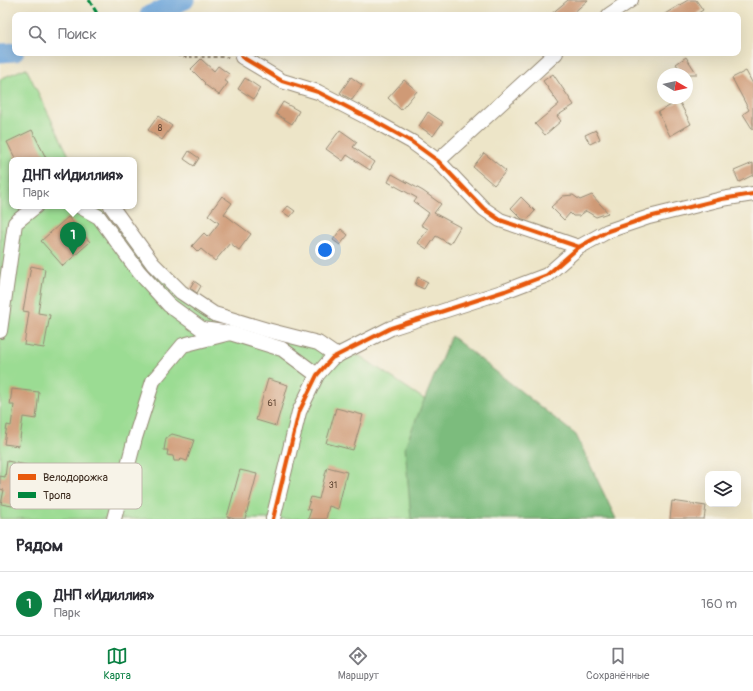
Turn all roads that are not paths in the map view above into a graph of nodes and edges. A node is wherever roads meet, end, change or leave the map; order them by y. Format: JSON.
{"nodes":[{"id":1,"x":631,"y":0,"type":"edge"},
{"id":2,"x":613,"y":12,"type":"edge"},
{"id":3,"x":553,"y":56,"type":"edge"},
{"id":4,"x":242,"y":57,"type":"road end"},
{"id":5,"x":438,"y":161,"type":"junction"},
{"id":6,"x":753,"y":194,"type":"edge"},
{"id":7,"x":32,"y":209,"type":"edge"},
{"id":8,"x":84,"y":209,"type":"edge"},
{"id":9,"x":114,"y":209,"type":"edge"},
{"id":10,"x":579,"y":247,"type":"junction"},
{"id":11,"x":0,"y":331,"type":"edge"},
{"id":12,"x":230,"y":333,"type":"junction"},
{"id":13,"x":337,"y":356,"type":"junction"},
{"id":14,"x":317,"y":375,"type":"junction"},
{"id":15,"x":129,"y":463,"type":"edge"},
{"id":16,"x":117,"y":509,"type":"edge"},
{"id":17,"x":114,"y":519,"type":"edge"},
{"id":18,"x":273,"y":519,"type":"edge"}],
"edges":[{"from":1,"to":2,"type":"street"},
{"from":3,"to":5,"type":"street"},
{"from":4,"to":5,"type":"street"},
{"from":5,"to":10,"type":"street"},
{"from":6,"to":10,"type":"street"},
{"from":7,"to":11,"type":"street"},
{"from":8,"to":12,"type":"street"},
{"from":9,"to":13,"type":"street"},
{"from":10,"to":13,"type":"street"},
{"from":12,"to":14,"type":"street"},
{"from":12,"to":15,"type":"street"},
{"from":13,"to":14,"type":"street"},
{"from":14,"to":18,"type":"street"},
{"from":16,"to":17,"type":"street"}]}
